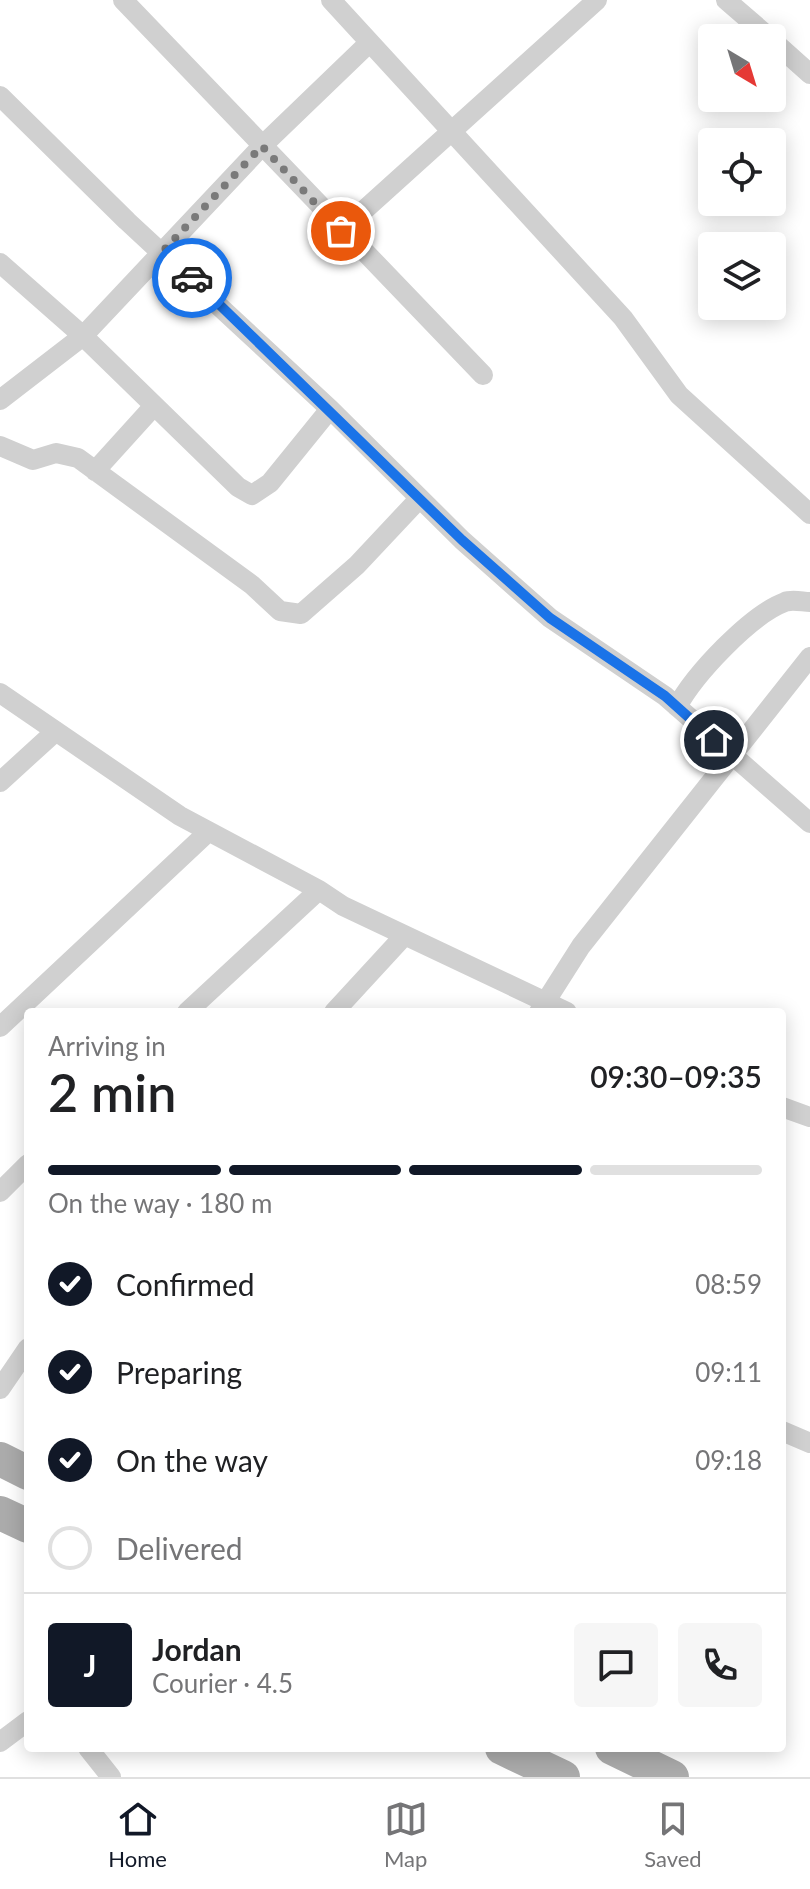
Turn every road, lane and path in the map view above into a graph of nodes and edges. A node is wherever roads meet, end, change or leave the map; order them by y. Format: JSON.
{"nodes":[{"id":1,"x":123,"y":0,"type":"edge"},
{"id":2,"x":331,"y":0,"type":"edge"},
{"id":3,"x":597,"y":0,"type":"edge"},
{"id":4,"x":726,"y":0,"type":"edge"},
{"id":5,"x":754,"y":24,"type":"edge"},
{"id":6,"x":369,"y":43,"type":"junction"},
{"id":7,"x":786,"y":52,"type":"edge"},
{"id":8,"x":810,"y":74,"type":"edge"},
{"id":9,"x":0,"y":96,"type":"edge"},
{"id":10,"x":454,"y":132,"type":"junction"},
{"id":11,"x":262,"y":146,"type":"junction"},
{"id":12,"x":341,"y":231,"type":"junction"},
{"id":13,"x":163,"y":251,"type":"junction"},
{"id":14,"x":0,"y":263,"type":"edge"},
{"id":15,"x":83,"y":336,"type":"junction"},
{"id":16,"x":483,"y":375,"type":"dead end"},
{"id":17,"x":0,"y":400,"type":"edge"},
{"id":18,"x":153,"y":407,"type":"junction"},
{"id":19,"x":330,"y":409,"type":"junction"},
{"id":20,"x":0,"y":446,"type":"edge"},
{"id":21,"x":95,"y":471,"type":"junction"},
{"id":22,"x":418,"y":500,"type":"junction"},
{"id":23,"x":810,"y":514,"type":"edge"},
{"id":24,"x":810,"y":602,"type":"edge"},
{"id":25,"x":810,"y":657,"type":"edge"},
{"id":26,"x":0,"y":693,"type":"edge"},
{"id":27,"x":677,"y":707,"type":"junction"},
{"id":28,"x":56,"y":731,"type":"junction"},
{"id":29,"x":732,"y":756,"type":"junction"},
{"id":30,"x":0,"y":782,"type":"edge"},
{"id":31,"x":810,"y":823,"type":"edge"},
{"id":32,"x":207,"y":833,"type":"junction"},
{"id":33,"x":319,"y":890,"type":"junction"},
{"id":34,"x":404,"y":936,"type":"junction"},
{"id":35,"x":543,"y":1007,"type":"edge"},
{"id":36,"x":191,"y":1008,"type":"edge"},
{"id":37,"x":338,"y":1008,"type":"edge"},
{"id":38,"x":0,"y":1027,"type":"edge"},
{"id":39,"x":786,"y":1108,"type":"edge"},
{"id":40,"x":810,"y":1117,"type":"edge"},
{"id":41,"x":24,"y":1168,"type":"edge"},
{"id":42,"x":0,"y":1192,"type":"edge"},
{"id":43,"x":24,"y":1354,"type":"edge"},
{"id":44,"x":0,"y":1389,"type":"edge"},
{"id":45,"x":786,"y":1433,"type":"edge"},
{"id":46,"x":810,"y":1443,"type":"edge"},
{"id":47,"x":0,"y":1459,"type":"edge"},
{"id":48,"x":24,"y":1471,"type":"edge"},
{"id":49,"x":0,"y":1513,"type":"edge"},
{"id":50,"x":24,"y":1524,"type":"edge"},
{"id":51,"x":24,"y":1724,"type":"edge"},
{"id":52,"x":0,"y":1742,"type":"edge"},
{"id":53,"x":91,"y":1752,"type":"edge"},
{"id":54,"x":510,"y":1752,"type":"edge"},
{"id":55,"x":620,"y":1752,"type":"edge"},
{"id":56,"x":111,"y":1777,"type":"edge"},
{"id":57,"x":563,"y":1777,"type":"edge"},
{"id":58,"x":672,"y":1777,"type":"edge"}],
"edges":[{"from":1,"to":11,"type":"street"},
{"from":2,"to":6,"type":"street"},
{"from":3,"to":10,"type":"street"},
{"from":4,"to":5,"type":"street"},
{"from":6,"to":10,"type":"street"},
{"from":6,"to":11,"type":"street"},
{"from":7,"to":8,"type":"street"},
{"from":9,"to":13,"type":"street"},
{"from":10,"to":12,"type":"street"},
{"from":10,"to":23,"type":"street"},
{"from":11,"to":12,"type":"street"},
{"from":11,"to":13,"type":"street"},
{"from":12,"to":16,"type":"street"},
{"from":13,"to":15,"type":"street"},
{"from":13,"to":19,"type":"street"},
{"from":14,"to":15,"type":"street"},
{"from":15,"to":17,"type":"street"},
{"from":15,"to":18,"type":"street"},
{"from":18,"to":19,"type":"street"},
{"from":18,"to":21,"type":"street"},
{"from":19,"to":22,"type":"street"},
{"from":20,"to":21,"type":"street"},
{"from":21,"to":22,"type":"street"},
{"from":22,"to":27,"type":"street"},
{"from":24,"to":27,"type":"street"},
{"from":25,"to":29,"type":"street"},
{"from":26,"to":28,"type":"street"},
{"from":27,"to":29,"type":"street"},
{"from":28,"to":30,"type":"street"},
{"from":28,"to":32,"type":"street"},
{"from":29,"to":31,"type":"street"},
{"from":29,"to":35,"type":"street"},
{"from":32,"to":33,"type":"street"},
{"from":32,"to":38,"type":"street"},
{"from":33,"to":34,"type":"street"},
{"from":33,"to":36,"type":"street"},
{"from":34,"to":35,"type":"street"},
{"from":34,"to":37,"type":"street"},
{"from":39,"to":40,"type":"street"},
{"from":41,"to":42,"type":"street"},
{"from":43,"to":44,"type":"street"},
{"from":45,"to":46,"type":"street"},
{"from":47,"to":48,"type":"main road"},
{"from":49,"to":50,"type":"main road"},
{"from":51,"to":52,"type":"street"},
{"from":53,"to":56,"type":"street"},
{"from":54,"to":57,"type":"main road"},
{"from":55,"to":58,"type":"main road"}]}
